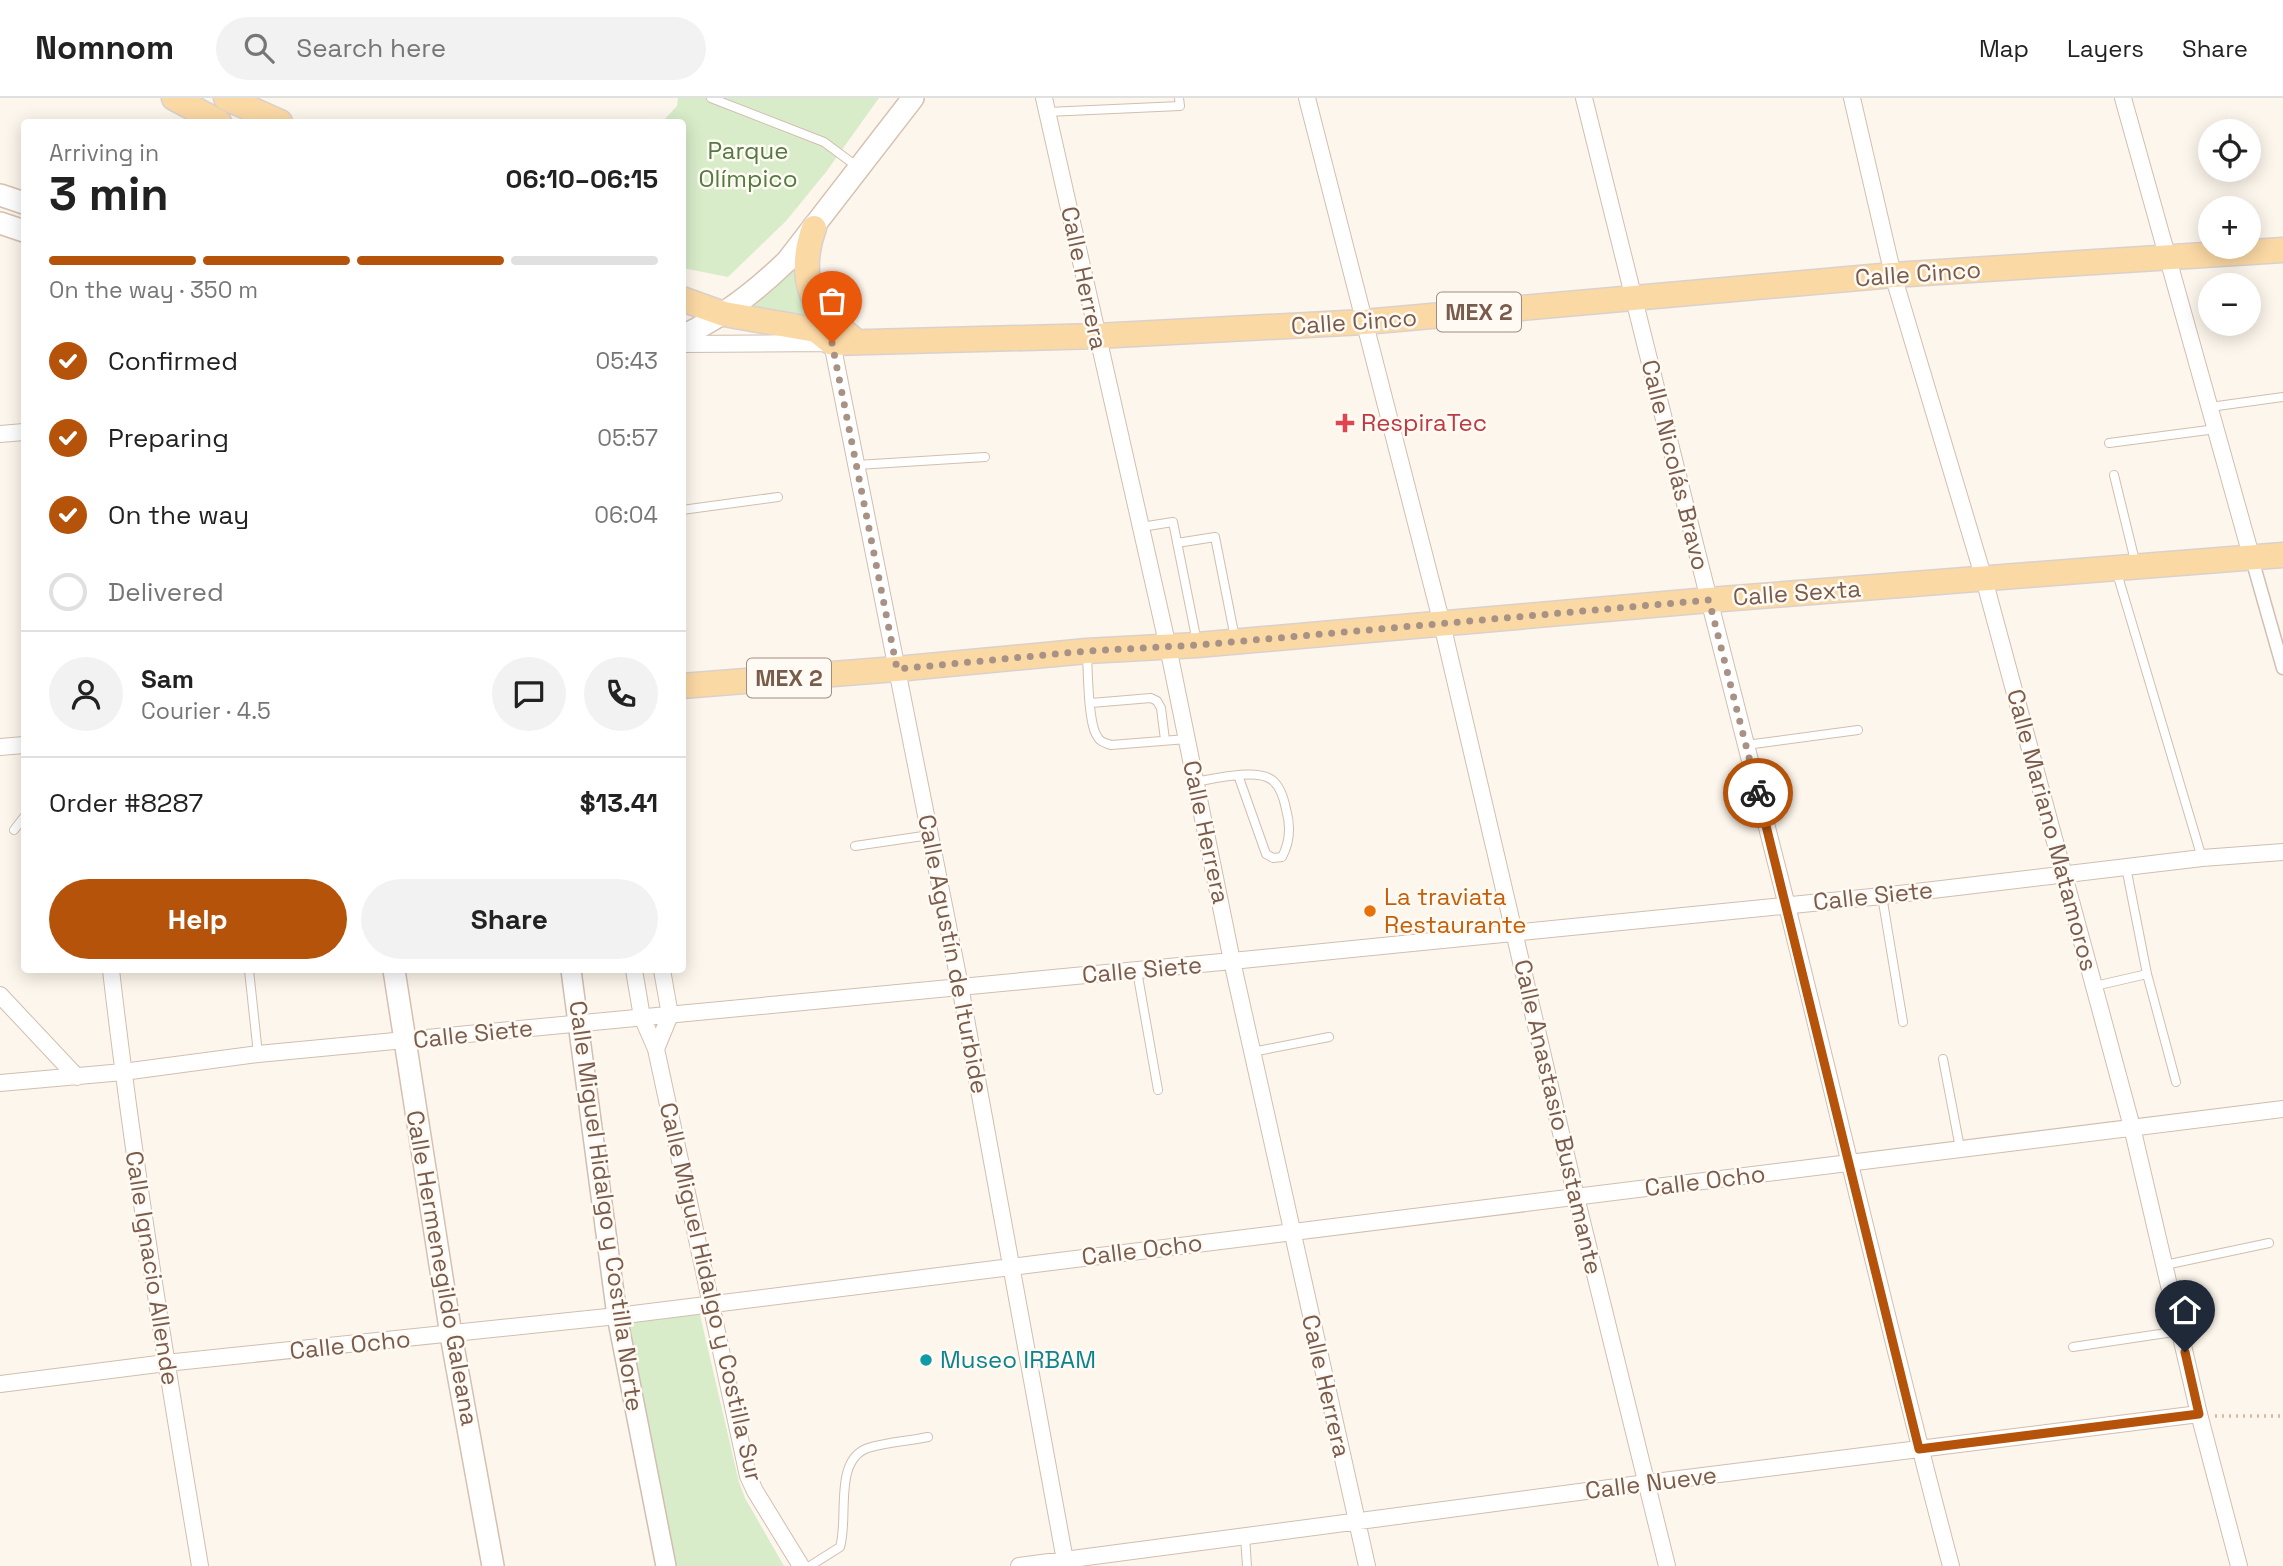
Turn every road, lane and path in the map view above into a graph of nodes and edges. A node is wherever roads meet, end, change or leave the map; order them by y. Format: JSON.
{"nodes":[{"id":1,"x":174,"y":98,"type":"edge"},
{"id":2,"x":226,"y":98,"type":"edge"},
{"id":3,"x":711,"y":98,"type":"edge"},
{"id":4,"x":913,"y":98,"type":"edge"},
{"id":5,"x":1180,"y":98,"type":"edge"},
{"id":6,"x":1307,"y":98,"type":"edge"},
{"id":7,"x":1584,"y":98,"type":"edge"},
{"id":8,"x":1852,"y":98,"type":"edge"},
{"id":9,"x":2123,"y":98,"type":"edge"},
{"id":10,"x":1046,"y":105,"type":"edge"},
{"id":11,"x":213,"y":119,"type":"edge"},
{"id":12,"x":273,"y":119,"type":"edge"},
{"id":13,"x":860,"y":169,"type":"junction"},
{"id":14,"x":0,"y":195,"type":"edge"},
{"id":15,"x":21,"y":201,"type":"edge"},
{"id":16,"x":0,"y":223,"type":"edge"},
{"id":17,"x":814,"y":228,"type":"junction"},
{"id":18,"x":21,"y":230,"type":"edge"},
{"id":19,"x":2283,"y":250,"type":"edge"},
{"id":20,"x":2168,"y":257,"type":"junction"},
{"id":21,"x":1893,"y":275,"type":"junction"},
{"id":22,"x":1632,"y":298,"type":"junction"},
{"id":23,"x":686,"y":300,"type":"edge"},
{"id":24,"x":724,"y":314,"type":"junction"},
{"id":25,"x":1364,"y":322,"type":"junction"},
{"id":26,"x":830,"y":331,"type":"junction"},
{"id":27,"x":686,"y":334,"type":"edge"},
{"id":28,"x":1097,"y":336,"type":"junction"},
{"id":29,"x":686,"y":344,"type":"edge"},
{"id":30,"x":2283,"y":397,"type":"edge"},
{"id":31,"x":2210,"y":407,"type":"junction"},
{"id":32,"x":2216,"y":429,"type":"junction"},
{"id":33,"x":21,"y":432,"type":"edge"},
{"id":34,"x":0,"y":434,"type":"edge"},
{"id":35,"x":2109,"y":443,"type":"dead end"},
{"id":36,"x":985,"y":457,"type":"dead end"},
{"id":37,"x":857,"y":465,"type":"junction"},
{"id":38,"x":2114,"y":475,"type":"dead end"},
{"id":39,"x":778,"y":496,"type":"dead end"},
{"id":40,"x":686,"y":509,"type":"edge"},
{"id":41,"x":1140,"y":527,"type":"junction"},
{"id":42,"x":1177,"y":543,"type":"junction"},
{"id":43,"x":2283,"y":555,"type":"edge"},
{"id":44,"x":2252,"y":559,"type":"junction"},
{"id":45,"x":2126,"y":568,"type":"junction"},
{"id":46,"x":1984,"y":579,"type":"junction"},
{"id":47,"x":1709,"y":600,"type":"junction"},
{"id":48,"x":1441,"y":624,"type":"junction"},
{"id":49,"x":1235,"y":641,"type":"junction"},
{"id":50,"x":1198,"y":645,"type":"junction"},
{"id":51,"x":1168,"y":647,"type":"junction"},
{"id":52,"x":1087,"y":651,"type":"junction"},
{"id":53,"x":2283,"y":668,"type":"edge"},
{"id":54,"x":897,"y":669,"type":"junction"},
{"id":55,"x":686,"y":686,"type":"edge"},
{"id":56,"x":1091,"y":703,"type":"junction"},
{"id":57,"x":1858,"y":730,"type":"dead end"},
{"id":58,"x":1187,"y":739,"type":"junction"},
{"id":59,"x":1166,"y":740,"type":"junction"},
{"id":60,"x":1746,"y":744,"type":"junction"},
{"id":61,"x":21,"y":745,"type":"edge"},
{"id":62,"x":0,"y":747,"type":"edge"},
{"id":63,"x":1238,"y":775,"type":"junction"},
{"id":64,"x":1195,"y":782,"type":"junction"},
{"id":65,"x":21,"y":821,"type":"edge"},
{"id":66,"x":14,"y":830,"type":"dead end"},
{"id":67,"x":930,"y":835,"type":"junction"},
{"id":68,"x":855,"y":846,"type":"dead end"},
{"id":69,"x":2283,"y":852,"type":"edge"},
{"id":70,"x":2202,"y":858,"type":"junction"},
{"id":71,"x":2126,"y":867,"type":"junction"},
{"id":72,"x":2064,"y":875,"type":"junction"},
{"id":73,"x":1882,"y":897,"type":"junction"},
{"id":74,"x":1786,"y":905,"type":"junction"},
{"id":75,"x":1514,"y":933,"type":"junction"},
{"id":76,"x":1232,"y":961,"type":"junction"},
{"id":77,"x":1137,"y":971,"type":"junction"},
{"id":78,"x":111,"y":973,"type":"edge"},
{"id":79,"x":249,"y":973,"type":"edge"},
{"id":80,"x":394,"y":973,"type":"edge"},
{"id":81,"x":571,"y":973,"type":"edge"},
{"id":82,"x":635,"y":973,"type":"edge"},
{"id":83,"x":663,"y":973,"type":"edge"},
{"id":84,"x":2147,"y":974,"type":"junction"},
{"id":85,"x":960,"y":986,"type":"junction"},
{"id":86,"x":2095,"y":986,"type":"junction"},
{"id":87,"x":0,"y":995,"type":"edge"},
{"id":88,"x":670,"y":1015,"type":"junction"},
{"id":89,"x":642,"y":1017,"type":"junction"},
{"id":90,"x":1903,"y":1022,"type":"dead end"},
{"id":91,"x":579,"y":1023,"type":"junction"},
{"id":92,"x":1329,"y":1037,"type":"dead end"},
{"id":93,"x":404,"y":1041,"type":"junction"},
{"id":94,"x":656,"y":1049,"type":"junction"},
{"id":95,"x":1252,"y":1052,"type":"junction"},
{"id":96,"x":258,"y":1054,"type":"junction"},
{"id":97,"x":1943,"y":1059,"type":"dead end"},
{"id":98,"x":123,"y":1072,"type":"junction"},
{"id":99,"x":77,"y":1077,"type":"junction"},
{"id":100,"x":2176,"y":1082,"type":"dead end"},
{"id":101,"x":0,"y":1083,"type":"edge"},
{"id":102,"x":1158,"y":1090,"type":"dead end"},
{"id":103,"x":2283,"y":1109,"type":"edge"},
{"id":104,"x":2132,"y":1126,"type":"junction"},
{"id":105,"x":1960,"y":1148,"type":"junction"},
{"id":106,"x":1849,"y":1162,"type":"junction"},
{"id":107,"x":1576,"y":1197,"type":"junction"},
{"id":108,"x":1291,"y":1232,"type":"junction"},
{"id":109,"x":2269,"y":1243,"type":"dead end"},
{"id":110,"x":2165,"y":1265,"type":"junction"},
{"id":111,"x":1012,"y":1267,"type":"junction"},
{"id":112,"x":712,"y":1303,"type":"junction"},
{"id":113,"x":617,"y":1316,"type":"junction"},
{"id":114,"x":2180,"y":1331,"type":"junction"},
{"id":115,"x":451,"y":1335,"type":"junction"},
{"id":116,"x":2073,"y":1347,"type":"dead end"},
{"id":117,"x":166,"y":1363,"type":"junction"},
{"id":118,"x":0,"y":1384,"type":"edge"},
{"id":119,"x":2199,"y":1414,"type":"junction"},
{"id":120,"x":2283,"y":1416,"type":"edge"},
{"id":121,"x":928,"y":1437,"type":"dead end"},
{"id":122,"x":1919,"y":1449,"type":"junction"},
{"id":123,"x":1647,"y":1483,"type":"junction"},
{"id":124,"x":1356,"y":1522,"type":"junction"},
{"id":125,"x":1245,"y":1536,"type":"junction"},
{"id":126,"x":1065,"y":1563,"type":"edge"},
{"id":127,"x":200,"y":1566,"type":"edge"},
{"id":128,"x":494,"y":1566,"type":"edge"},
{"id":129,"x":666,"y":1566,"type":"edge"},
{"id":130,"x":801,"y":1566,"type":"edge"},
{"id":131,"x":810,"y":1566,"type":"edge"},
{"id":132,"x":1019,"y":1566,"type":"edge"},
{"id":133,"x":1247,"y":1566,"type":"edge"},
{"id":134,"x":1367,"y":1566,"type":"edge"},
{"id":135,"x":1667,"y":1566,"type":"edge"},
{"id":136,"x":1951,"y":1566,"type":"edge"},
{"id":137,"x":2239,"y":1566,"type":"edge"}],
"edges":[{"from":1,"to":11,"type":"main road"},
{"from":2,"to":12,"type":"main road"},
{"from":3,"to":13,"type":"lane"},
{"from":4,"to":13,"type":"main road"},
{"from":5,"to":10,"type":"lane"},
{"from":6,"to":25,"type":"street","name":"Calle Anastasio Bustamante"},
{"from":7,"to":22,"type":"street","name":"Calle Nicolás Bravo"},
{"from":8,"to":21,"type":"street","name":"Calle Mariano Matamoros"},
{"from":9,"to":20,"type":"street"},
{"from":10,"to":28,"type":"street","name":"Calle Herrera"},
{"from":13,"to":17,"type":"main road"},
{"from":14,"to":15,"type":"main road"},
{"from":16,"to":18,"type":"main road"},
{"from":17,"to":24,"type":"main road"},
{"from":17,"to":26,"type":"main road"},
{"from":19,"to":20,"type":"main road","name":"Calle Cinco","number":"MEX 2"},
{"from":20,"to":21,"type":"main road","name":"Calle Cinco","number":"MEX 2"},
{"from":20,"to":31,"type":"street"},
{"from":21,"to":22,"type":"main road","name":"Calle Cinco","number":"MEX 2"},
{"from":21,"to":46,"type":"street","name":"Calle Mariano Matamoros"},
{"from":22,"to":25,"type":"main road","name":"Calle Cinco","number":"MEX 2"},
{"from":22,"to":47,"type":"street","name":"Calle Nicolás Bravo"},
{"from":23,"to":24,"type":"main road","name":"Calle Cinco","number":"MEX 2"},
{"from":24,"to":26,"type":"main road","name":"Calle Cinco","number":"MEX 2"},
{"from":24,"to":27,"type":"main road"},
{"from":25,"to":28,"type":"main road","name":"Calle Cinco","number":"MEX 2"},
{"from":25,"to":48,"type":"street","name":"Calle Anastasio Bustamante"},
{"from":26,"to":28,"type":"main road","name":"Calle Cinco","number":"MEX 2"},
{"from":26,"to":29,"type":"street"},
{"from":26,"to":37,"type":"street","name":"Calle Agustín de Iturbide"},
{"from":28,"to":41,"type":"street","name":"Calle Herrera"},
{"from":30,"to":31,"type":"lane"},
{"from":31,"to":32,"type":"street"},
{"from":32,"to":35,"type":"lane"},
{"from":32,"to":44,"type":"street"},
{"from":33,"to":34,"type":"street"},
{"from":36,"to":37,"type":"lane"},
{"from":37,"to":54,"type":"street","name":"Calle Agustín de Iturbide"},
{"from":38,"to":45,"type":"lane"},
{"from":39,"to":40,"type":"lane"},
{"from":41,"to":42,"type":"lane"},
{"from":41,"to":51,"type":"street","name":"Calle Herrera"},
{"from":42,"to":49,"type":"lane"},
{"from":42,"to":50,"type":"lane"},
{"from":43,"to":44,"type":"main road","name":"Calle Sexta","number":"MEX 2"},
{"from":44,"to":45,"type":"main road","name":"Calle Sexta","number":"MEX 2"},
{"from":44,"to":53,"type":"street"},
{"from":45,"to":46,"type":"main road","name":"Calle Sexta","number":"MEX 2"},
{"from":45,"to":70,"type":"lane"},
{"from":46,"to":47,"type":"main road","name":"Calle Sexta","number":"MEX 2"},
{"from":46,"to":72,"type":"street","name":"Calle Mariano Matamoros"},
{"from":47,"to":48,"type":"main road","name":"Calle Sexta","number":"MEX 2"},
{"from":47,"to":60,"type":"street","name":"Calle Nicolás Bravo"},
{"from":48,"to":49,"type":"main road","name":"Calle Sexta","number":"MEX 2"},
{"from":48,"to":75,"type":"street","name":"Calle Anastasio Bustamante"},
{"from":49,"to":50,"type":"main road","name":"Calle Sexta","number":"MEX 2"},
{"from":50,"to":51,"type":"main road","name":"Calle Sexta","number":"MEX 2"},
{"from":51,"to":52,"type":"main road","name":"Calle Sexta","number":"MEX 2"},
{"from":51,"to":58,"type":"street","name":"Calle Herrera"},
{"from":52,"to":54,"type":"main road","name":"Calle Sexta","number":"MEX 2"},
{"from":52,"to":56,"type":"lane"},
{"from":54,"to":55,"type":"main road","name":"Calle Sexta","number":"MEX 2"},
{"from":54,"to":67,"type":"street","name":"Calle Agustín de Iturbide"},
{"from":56,"to":59,"type":"lane"},
{"from":56,"to":59,"type":"lane"},
{"from":57,"to":60,"type":"lane"},
{"from":58,"to":59,"type":"lane"},
{"from":58,"to":64,"type":"street","name":"Calle Herrera"},
{"from":60,"to":74,"type":"street","name":"Calle Nicolás Bravo"},
{"from":61,"to":62,"type":"street"},
{"from":63,"to":63,"type":"lane"},
{"from":63,"to":64,"type":"lane"},
{"from":64,"to":76,"type":"street","name":"Calle Herrera"},
{"from":65,"to":66,"type":"lane"},
{"from":67,"to":68,"type":"lane"},
{"from":67,"to":85,"type":"street","name":"Calle Agustín de Iturbide"},
{"from":69,"to":70,"type":"street","name":"Calle Siete"},
{"from":70,"to":71,"type":"street","name":"Calle Siete"},
{"from":71,"to":72,"type":"street","name":"Calle Siete"},
{"from":71,"to":84,"type":"lane"},
{"from":72,"to":73,"type":"street","name":"Calle Siete"},
{"from":72,"to":86,"type":"street","name":"Calle Mariano Matamoros"},
{"from":73,"to":74,"type":"street","name":"Calle Siete"},
{"from":73,"to":90,"type":"lane"},
{"from":74,"to":75,"type":"street","name":"Calle Siete"},
{"from":74,"to":106,"type":"street","name":"Calle Nicolás Bravo"},
{"from":75,"to":76,"type":"street","name":"Calle Siete"},
{"from":75,"to":107,"type":"street","name":"Calle Anastasio Bustamante"},
{"from":76,"to":77,"type":"street","name":"Calle Siete"},
{"from":76,"to":95,"type":"street","name":"Calle Herrera"},
{"from":77,"to":85,"type":"street","name":"Calle Siete"},
{"from":77,"to":102,"type":"lane"},
{"from":78,"to":98,"type":"street","name":"Calle Ignacio Allende"},
{"from":79,"to":96,"type":"lane"},
{"from":80,"to":93,"type":"main road","name":"Calle Hermenegildo Galeana"},
{"from":81,"to":91,"type":"street","name":"Calle Miguel Hidalgo y Costilla Norte"},
{"from":82,"to":89,"type":"street","name":"Calle Miguel Hidalgo y Costilla Sur"},
{"from":83,"to":88,"type":"street"},
{"from":84,"to":86,"type":"lane"},
{"from":84,"to":100,"type":"lane"},
{"from":85,"to":88,"type":"street","name":"Calle Siete"},
{"from":85,"to":111,"type":"street","name":"Calle Agustín de Iturbide"},
{"from":86,"to":104,"type":"street","name":"Calle Mariano Matamoros"},
{"from":87,"to":99,"type":"street"},
{"from":88,"to":89,"type":"street","name":"Calle Siete"},
{"from":88,"to":94,"type":"street"},
{"from":89,"to":91,"type":"street","name":"Calle Siete"},
{"from":89,"to":94,"type":"street","name":"Calle Miguel Hidalgo y Costilla Sur"},
{"from":91,"to":93,"type":"street","name":"Calle Siete"},
{"from":91,"to":113,"type":"street","name":"Calle Miguel Hidalgo y Costilla Norte"},
{"from":92,"to":95,"type":"lane"},
{"from":93,"to":96,"type":"street","name":"Calle Siete"},
{"from":93,"to":115,"type":"main road","name":"Calle Hermenegildo Galeana"},
{"from":94,"to":112,"type":"street","name":"Calle Miguel Hidalgo y Costilla Sur"},
{"from":95,"to":108,"type":"street","name":"Calle Herrera"},
{"from":96,"to":98,"type":"street","name":"Calle Siete"},
{"from":97,"to":105,"type":"lane"},
{"from":98,"to":99,"type":"street","name":"Calle Siete"},
{"from":98,"to":117,"type":"street","name":"Calle Ignacio Allende"},
{"from":99,"to":101,"type":"street","name":"Calle Siete"},
{"from":103,"to":104,"type":"street","name":"Calle Ocho"},
{"from":104,"to":105,"type":"street","name":"Calle Ocho"},
{"from":104,"to":110,"type":"street","name":"Calle Mariano Matamoros"},
{"from":105,"to":106,"type":"street","name":"Calle Ocho"},
{"from":106,"to":107,"type":"street","name":"Calle Ocho"},
{"from":106,"to":122,"type":"street","name":"Calle Nicolás Bravo"},
{"from":107,"to":108,"type":"street","name":"Calle Ocho"},
{"from":107,"to":123,"type":"street","name":"Calle Anastasio Bustamante"},
{"from":108,"to":111,"type":"street","name":"Calle Ocho"},
{"from":108,"to":124,"type":"street","name":"Calle Herrera"},
{"from":109,"to":110,"type":"lane"},
{"from":110,"to":114,"type":"street","name":"Calle Mariano Matamoros"},
{"from":111,"to":112,"type":"street","name":"Calle Ocho"},
{"from":111,"to":126,"type":"street","name":"Calle Agustín de Iturbide"},
{"from":112,"to":113,"type":"street","name":"Calle Ocho"},
{"from":112,"to":130,"type":"street","name":"Calle Miguel Hidalgo y Costilla Sur"},
{"from":113,"to":115,"type":"street","name":"Calle Ocho"},
{"from":113,"to":129,"type":"street","name":"Calle Miguel Hidalgo y Costilla Norte"},
{"from":114,"to":116,"type":"lane"},
{"from":114,"to":119,"type":"street","name":"Calle Mariano Matamoros"},
{"from":115,"to":117,"type":"street","name":"Calle Ocho"},
{"from":115,"to":128,"type":"main road","name":"Calle Hermenegildo Galeana"},
{"from":117,"to":118,"type":"street","name":"Calle Ocho"},
{"from":117,"to":127,"type":"street","name":"Calle Ignacio Allende"},
{"from":119,"to":120,"type":"path"},
{"from":119,"to":122,"type":"street","name":"Calle Nueve"},
{"from":119,"to":137,"type":"street","name":"Calle Mariano Matamoros"},
{"from":121,"to":131,"type":"lane"},
{"from":122,"to":123,"type":"street","name":"Calle Nueve"},
{"from":122,"to":136,"type":"street","name":"Calle Nicolás Bravo"},
{"from":123,"to":124,"type":"street","name":"Calle Nueve"},
{"from":123,"to":135,"type":"street","name":"Calle Anastasio Bustamante"},
{"from":124,"to":125,"type":"street","name":"Calle Nueve"},
{"from":124,"to":134,"type":"street","name":"Calle Herrera"},
{"from":125,"to":126,"type":"street","name":"Calle Nueve"},
{"from":125,"to":133,"type":"lane"},
{"from":126,"to":132,"type":"street","name":"Calle Nueve"}]}
